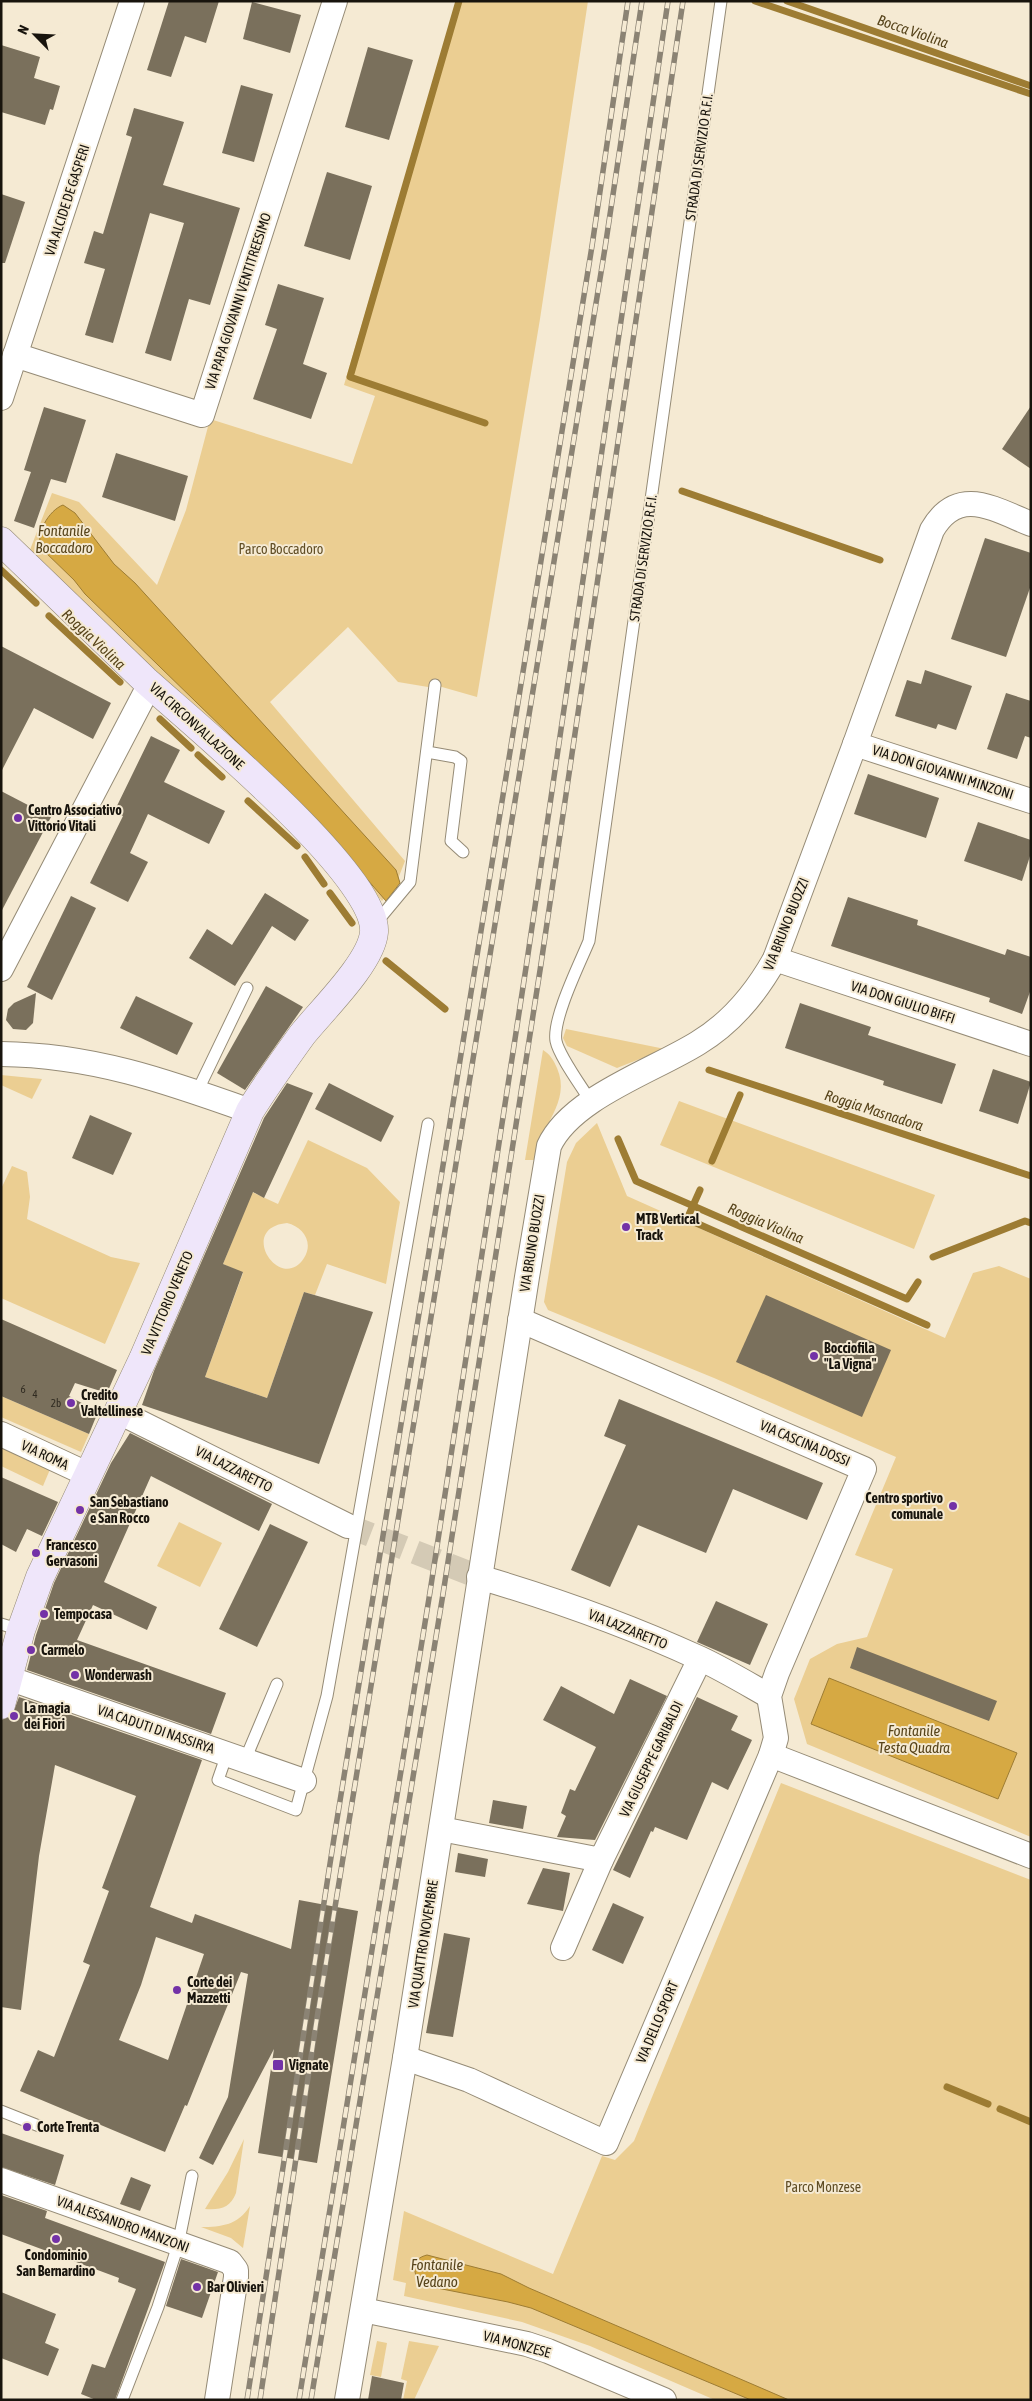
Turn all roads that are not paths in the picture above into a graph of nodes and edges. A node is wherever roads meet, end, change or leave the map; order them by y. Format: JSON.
{"nodes":[{"id":1,"x":132,"y":1,"type":"edge"},
{"id":2,"x":335,"y":1,"type":"edge"},
{"id":3,"x":721,"y":1,"type":"edge"},
{"id":4,"x":15,"y":355,"type":"junction"},
{"id":5,"x":1,"y":398,"type":"edge"},
{"id":6,"x":1031,"y":524,"type":"edge"},
{"id":7,"x":1,"y":541,"type":"edge"},
{"id":8,"x":150,"y":684,"type":"junction"},
{"id":9,"x":435,"y":685,"type":"dead end"},
{"id":10,"x":855,"y":744,"type":"junction"},
{"id":11,"x":427,"y":752,"type":"junction"},
{"id":12,"x":1031,"y":801,"type":"edge"},
{"id":13,"x":463,"y":852,"type":"dead end"},
{"id":14,"x":373,"y":925,"type":"junction"},
{"id":15,"x":775,"y":959,"type":"junction"},
{"id":16,"x":1,"y":969,"type":"edge"},
{"id":17,"x":247,"y":988,"type":"dead end"},
{"id":18,"x":1031,"y":1044,"type":"edge"},
{"id":19,"x":1,"y":1054,"type":"edge"},
{"id":20,"x":197,"y":1092,"type":"junction"},
{"id":21,"x":591,"y":1102,"type":"junction"},
{"id":22,"x":250,"y":1111,"type":"junction"},
{"id":23,"x":428,"y":1124,"type":"dead end"},
{"id":24,"x":520,"y":1320,"type":"junction"},
{"id":25,"x":119,"y":1412,"type":"junction"},
{"id":26,"x":1,"y":1434,"type":"edge"},
{"id":27,"x":89,"y":1475,"type":"junction"},
{"id":28,"x":348,"y":1526,"type":"tunnel mouth"},
{"id":29,"x":479,"y":1577,"type":"junction"},
{"id":30,"x":11,"y":1627,"type":"edge"},
{"id":31,"x":700,"y":1659,"type":"junction"},
{"id":32,"x":8,"y":1678,"type":"junction"},
{"id":33,"x":277,"y":1684,"type":"dead end"},
{"id":34,"x":769,"y":1696,"type":"junction"},
{"id":35,"x":1,"y":1705,"type":"edge"},
{"id":36,"x":771,"y":1755,"type":"junction"},
{"id":37,"x":236,"y":1757,"type":"junction"},
{"id":38,"x":304,"y":1780,"type":"junction"},
{"id":39,"x":441,"y":1830,"type":"junction"},
{"id":40,"x":1031,"y":1856,"type":"edge"},
{"id":41,"x":602,"y":1860,"type":"junction"},
{"id":42,"x":563,"y":1948,"type":"dead end"},
{"id":43,"x":405,"y":2058,"type":"junction"},
{"id":44,"x":1,"y":2111,"type":"edge"},
{"id":45,"x":39,"y":2126,"type":"dead end"},
{"id":46,"x":192,"y":2176,"type":"dead end"},
{"id":47,"x":1,"y":2180,"type":"edge"},
{"id":48,"x":178,"y":2245,"type":"junction"},
{"id":49,"x":363,"y":2310,"type":"junction"},
{"id":50,"x":122,"y":2400,"type":"edge"},
{"id":51,"x":217,"y":2400,"type":"edge"},
{"id":52,"x":347,"y":2400,"type":"edge"},
{"id":53,"x":664,"y":2400,"type":"edge"}],
"edges":[{"from":1,"to":4,"type":"street","name":"VIA ALCIDE DE GASPERI"},
{"from":2,"to":4,"type":"street","name":"VIA PAPA GIOVANNI VENTITREESIMO"},
{"from":3,"to":21,"type":"lane","name":"STRADA DI SERVIZIO R.F.I."},
{"from":4,"to":5,"type":"street","name":"VIA ALCIDE DE GASPERI"},
{"from":6,"to":10,"type":"street","name":"VIA BRUNO BUOZZI"},
{"from":7,"to":8,"type":"street","name":"VIA CIRCONVALLAZIONE"},
{"from":8,"to":14,"type":"street","name":"VIA CIRCONVALLAZIONE"},
{"from":8,"to":16,"type":"street"},
{"from":9,"to":11,"type":"lane"},
{"from":10,"to":12,"type":"street","name":"VIA DON GIOVANNI MINZONI"},
{"from":10,"to":15,"type":"street","name":"VIA BRUNO BUOZZI"},
{"from":11,"to":13,"type":"lane"},
{"from":11,"to":14,"type":"lane"},
{"from":14,"to":22,"type":"street","name":"VIA VITTORIO VENETO"},
{"from":15,"to":18,"type":"street","name":"VIA DON GIULIO BIFFI"},
{"from":15,"to":21,"type":"street","name":"VIA BRUNO BUOZZI"},
{"from":17,"to":20,"type":"lane"},
{"from":19,"to":20,"type":"street"},
{"from":20,"to":22,"type":"street"},
{"from":21,"to":24,"type":"street","name":"VIA BRUNO BUOZZI"},
{"from":22,"to":25,"type":"street","name":"VIA VITTORIO VENETO"},
{"from":23,"to":38,"type":"lane"},
{"from":24,"to":29,"type":"street","name":"VIA BRUNO BUOZZI"},
{"from":24,"to":34,"type":"street","name":"VIA CASCINA DOSSI"},
{"from":25,"to":27,"type":"street","name":"VIA VITTORIO VENETO"},
{"from":25,"to":28,"type":"street","name":"VIA LAZZARETTO"},
{"from":26,"to":27,"type":"street","name":"VIA ROMA"},
{"from":27,"to":30,"type":"street","name":"VIA VITTORIO VENETO"},
{"from":29,"to":31,"type":"street","name":"VIA LAZZARETTO"},
{"from":29,"to":39,"type":"street","name":"VIA QUATTRO NOVEMBRE"},
{"from":30,"to":32,"type":"street","name":"VIA VITTORIO VENETO"},
{"from":31,"to":34,"type":"street","name":"VIA LAZZARETTO"},
{"from":31,"to":41,"type":"street","name":"VIA GIUSEPPE GARIBALDI"},
{"from":32,"to":35,"type":"street","name":"VIA VITTORIO VENETO"},
{"from":32,"to":37,"type":"street","name":"VIA CADUTI DI NASSIRYA"},
{"from":33,"to":37,"type":"lane"},
{"from":34,"to":36,"type":"street","name":"VIA DELLO SPORT"},
{"from":36,"to":40,"type":"street"},
{"from":36,"to":43,"type":"street","name":"VIA DELLO SPORT"},
{"from":37,"to":38,"type":"street","name":"VIA CADUTI DI NASSIRYA"},
{"from":37,"to":38,"type":"lane"},
{"from":39,"to":41,"type":"street"},
{"from":39,"to":43,"type":"street","name":"VIA QUATTRO NOVEMBRE"},
{"from":41,"to":42,"type":"street","name":"VIA GIUSEPPE GARIBALDI"},
{"from":43,"to":49,"type":"street","name":"VIA QUATTRO NOVEMBRE"},
{"from":44,"to":45,"type":"lane"},
{"from":46,"to":48,"type":"lane"},
{"from":47,"to":48,"type":"street","name":"VIA ALESSANDRO MANZONI"},
{"from":48,"to":50,"type":"lane"},
{"from":48,"to":51,"type":"street","name":"VIA ALESSANDRO MANZONI"},
{"from":49,"to":52,"type":"street","name":"VIA QUATTRO NOVEMBRE"},
{"from":49,"to":53,"type":"street","name":"VIA MONZESE"}]}
